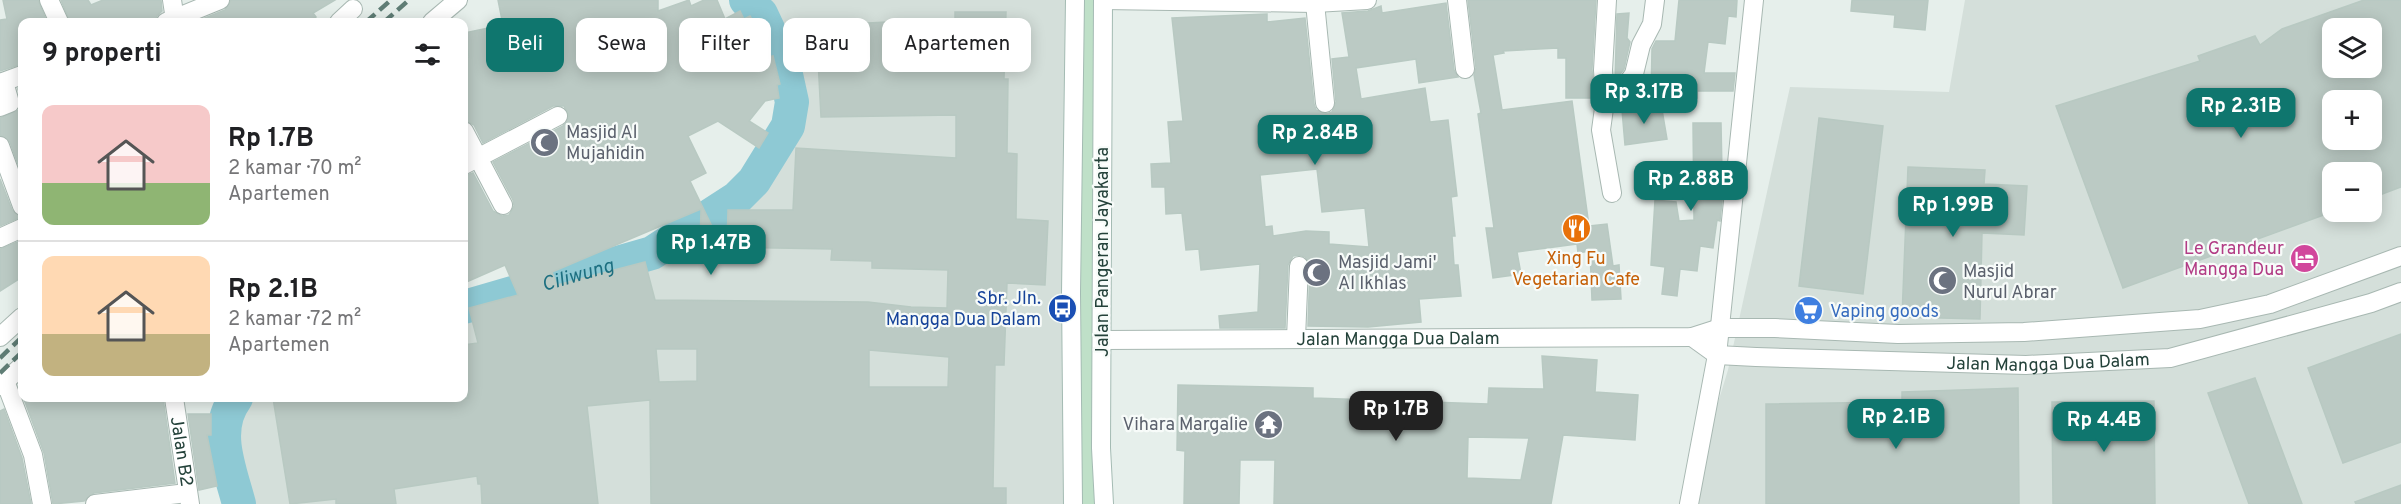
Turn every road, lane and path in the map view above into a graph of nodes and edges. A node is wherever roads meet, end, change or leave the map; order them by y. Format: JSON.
{"nodes":[{"id":1,"x":49,"y":0,"type":"edge"},
{"id":2,"x":172,"y":0,"type":"edge"},
{"id":3,"x":220,"y":0,"type":"edge"},
{"id":4,"x":458,"y":0,"type":"edge"},
{"id":5,"x":1075,"y":0,"type":"edge"},
{"id":6,"x":1103,"y":0,"type":"edge"},
{"id":7,"x":1367,"y":0,"type":"edge"},
{"id":8,"x":1458,"y":0,"type":"edge"},
{"id":9,"x":1607,"y":0,"type":"edge"},
{"id":10,"x":1655,"y":0,"type":"edge"},
{"id":11,"x":1754,"y":0,"type":"edge"},
{"id":12,"x":1315,"y":3,"type":"junction"},
{"id":13,"x":353,"y":9,"type":"dead end"},
{"id":14,"x":57,"y":18,"type":"edge"},
{"id":15,"x":170,"y":18,"type":"edge"},
{"id":16,"x":177,"y":18,"type":"edge"},
{"id":17,"x":343,"y":18,"type":"edge"},
{"id":18,"x":437,"y":18,"type":"edge"},
{"id":19,"x":1465,"y":69,"type":"dead end"},
{"id":20,"x":18,"y":76,"type":"edge"},
{"id":21,"x":2,"y":82,"type":"edge"},
{"id":22,"x":1074,"y":90,"type":"junction"},
{"id":23,"x":1104,"y":90,"type":"junction"},
{"id":24,"x":1605,"y":101,"type":"junction"},
{"id":25,"x":1325,"y":103,"type":"dead end"},
{"id":26,"x":0,"y":106,"type":"edge"},
{"id":27,"x":558,"y":116,"type":"dead end"},
{"id":28,"x":0,"y":146,"type":"edge"},
{"id":29,"x":1073,"y":154,"type":"junction"},
{"id":30,"x":1102,"y":154,"type":"junction"},
{"id":31,"x":470,"y":162,"type":"edge"},
{"id":32,"x":1612,"y":193,"type":"dead end"},
{"id":33,"x":18,"y":195,"type":"edge"},
{"id":34,"x":503,"y":205,"type":"dead end"},
{"id":35,"x":18,"y":230,"type":"edge"},
{"id":36,"x":0,"y":238,"type":"edge"},
{"id":37,"x":2401,"y":256,"type":"edge"},
{"id":38,"x":1299,"y":266,"type":"dead end"},
{"id":39,"x":2401,"y":292,"type":"edge"},
{"id":40,"x":18,"y":321,"type":"edge"},
{"id":41,"x":1720,"y":328,"type":"junction"},
{"id":42,"x":0,"y":337,"type":"edge"},
{"id":43,"x":1692,"y":337,"type":"junction"},
{"id":44,"x":1296,"y":338,"type":"junction"},
{"id":45,"x":1102,"y":340,"type":"junction"},
{"id":46,"x":1717,"y":355,"type":"junction"},
{"id":47,"x":18,"y":370,"type":"edge"},
{"id":48,"x":3,"y":384,"type":"edge"},
{"id":49,"x":175,"y":402,"type":"edge"},
{"id":50,"x":188,"y":499,"type":"edge"},
{"id":51,"x":42,"y":504,"type":"edge"},
{"id":52,"x":95,"y":504,"type":"edge"},
{"id":53,"x":1073,"y":504,"type":"edge"},
{"id":54,"x":1104,"y":504,"type":"edge"},
{"id":55,"x":1689,"y":504,"type":"edge"}],
"edges":[{"from":1,"to":14,"type":"street"},
{"from":2,"to":15,"type":"street"},
{"from":3,"to":16,"type":"street"},
{"from":4,"to":18,"type":"street"},
{"from":5,"to":22,"type":"street","name":"Jalan Pangeran Jayakarta"},
{"from":6,"to":12,"type":"street"},
{"from":6,"to":23,"type":"street","name":"Jalan Pangeran Jayakarta"},
{"from":7,"to":12,"type":"street"},
{"from":8,"to":19,"type":"street"},
{"from":9,"to":24,"type":"street"},
{"from":10,"to":24,"type":"street"},
{"from":11,"to":41,"type":"street"},
{"from":12,"to":25,"type":"street"},
{"from":13,"to":17,"type":"street"},
{"from":20,"to":21,"type":"street"},
{"from":21,"to":26,"type":"street"},
{"from":22,"to":23,"type":"street"},
{"from":22,"to":29,"type":"street","name":"Jalan Pangeran Jayakarta"},
{"from":23,"to":30,"type":"street","name":"Jalan Pangeran Jayakarta"},
{"from":24,"to":32,"type":"street"},
{"from":27,"to":31,"type":"street"},
{"from":28,"to":33,"type":"street"},
{"from":29,"to":30,"type":"street"},
{"from":29,"to":53,"type":"street","name":"Jalan Pangeran Jayakarta"},
{"from":30,"to":45,"type":"street","name":"Jalan Pangeran Jayakarta"},
{"from":31,"to":34,"type":"street"},
{"from":35,"to":36,"type":"street"},
{"from":37,"to":41,"type":"street","name":"Jalan Mangga Dua Dalam"},
{"from":38,"to":44,"type":"street"},
{"from":39,"to":46,"type":"street","name":"Jalan Mangga Dua Dalam"},
{"from":40,"to":42,"type":"street"},
{"from":41,"to":43,"type":"street","name":"Jalan Mangga Dua Dalam"},
{"from":41,"to":46,"type":"street"},
{"from":43,"to":44,"type":"street","name":"Jalan Mangga Dua Dalam"},
{"from":43,"to":46,"type":"street"},
{"from":44,"to":45,"type":"street","name":"Jalan Mangga Dua Dalam"},
{"from":45,"to":54,"type":"street","name":"Jalan Pangeran Jayakarta"},
{"from":46,"to":55,"type":"street"},
{"from":47,"to":48,"type":"street"},
{"from":48,"to":51,"type":"street"},
{"from":49,"to":50,"type":"street","name":"Jalan B2"},
{"from":50,"to":52,"type":"street"}]}
